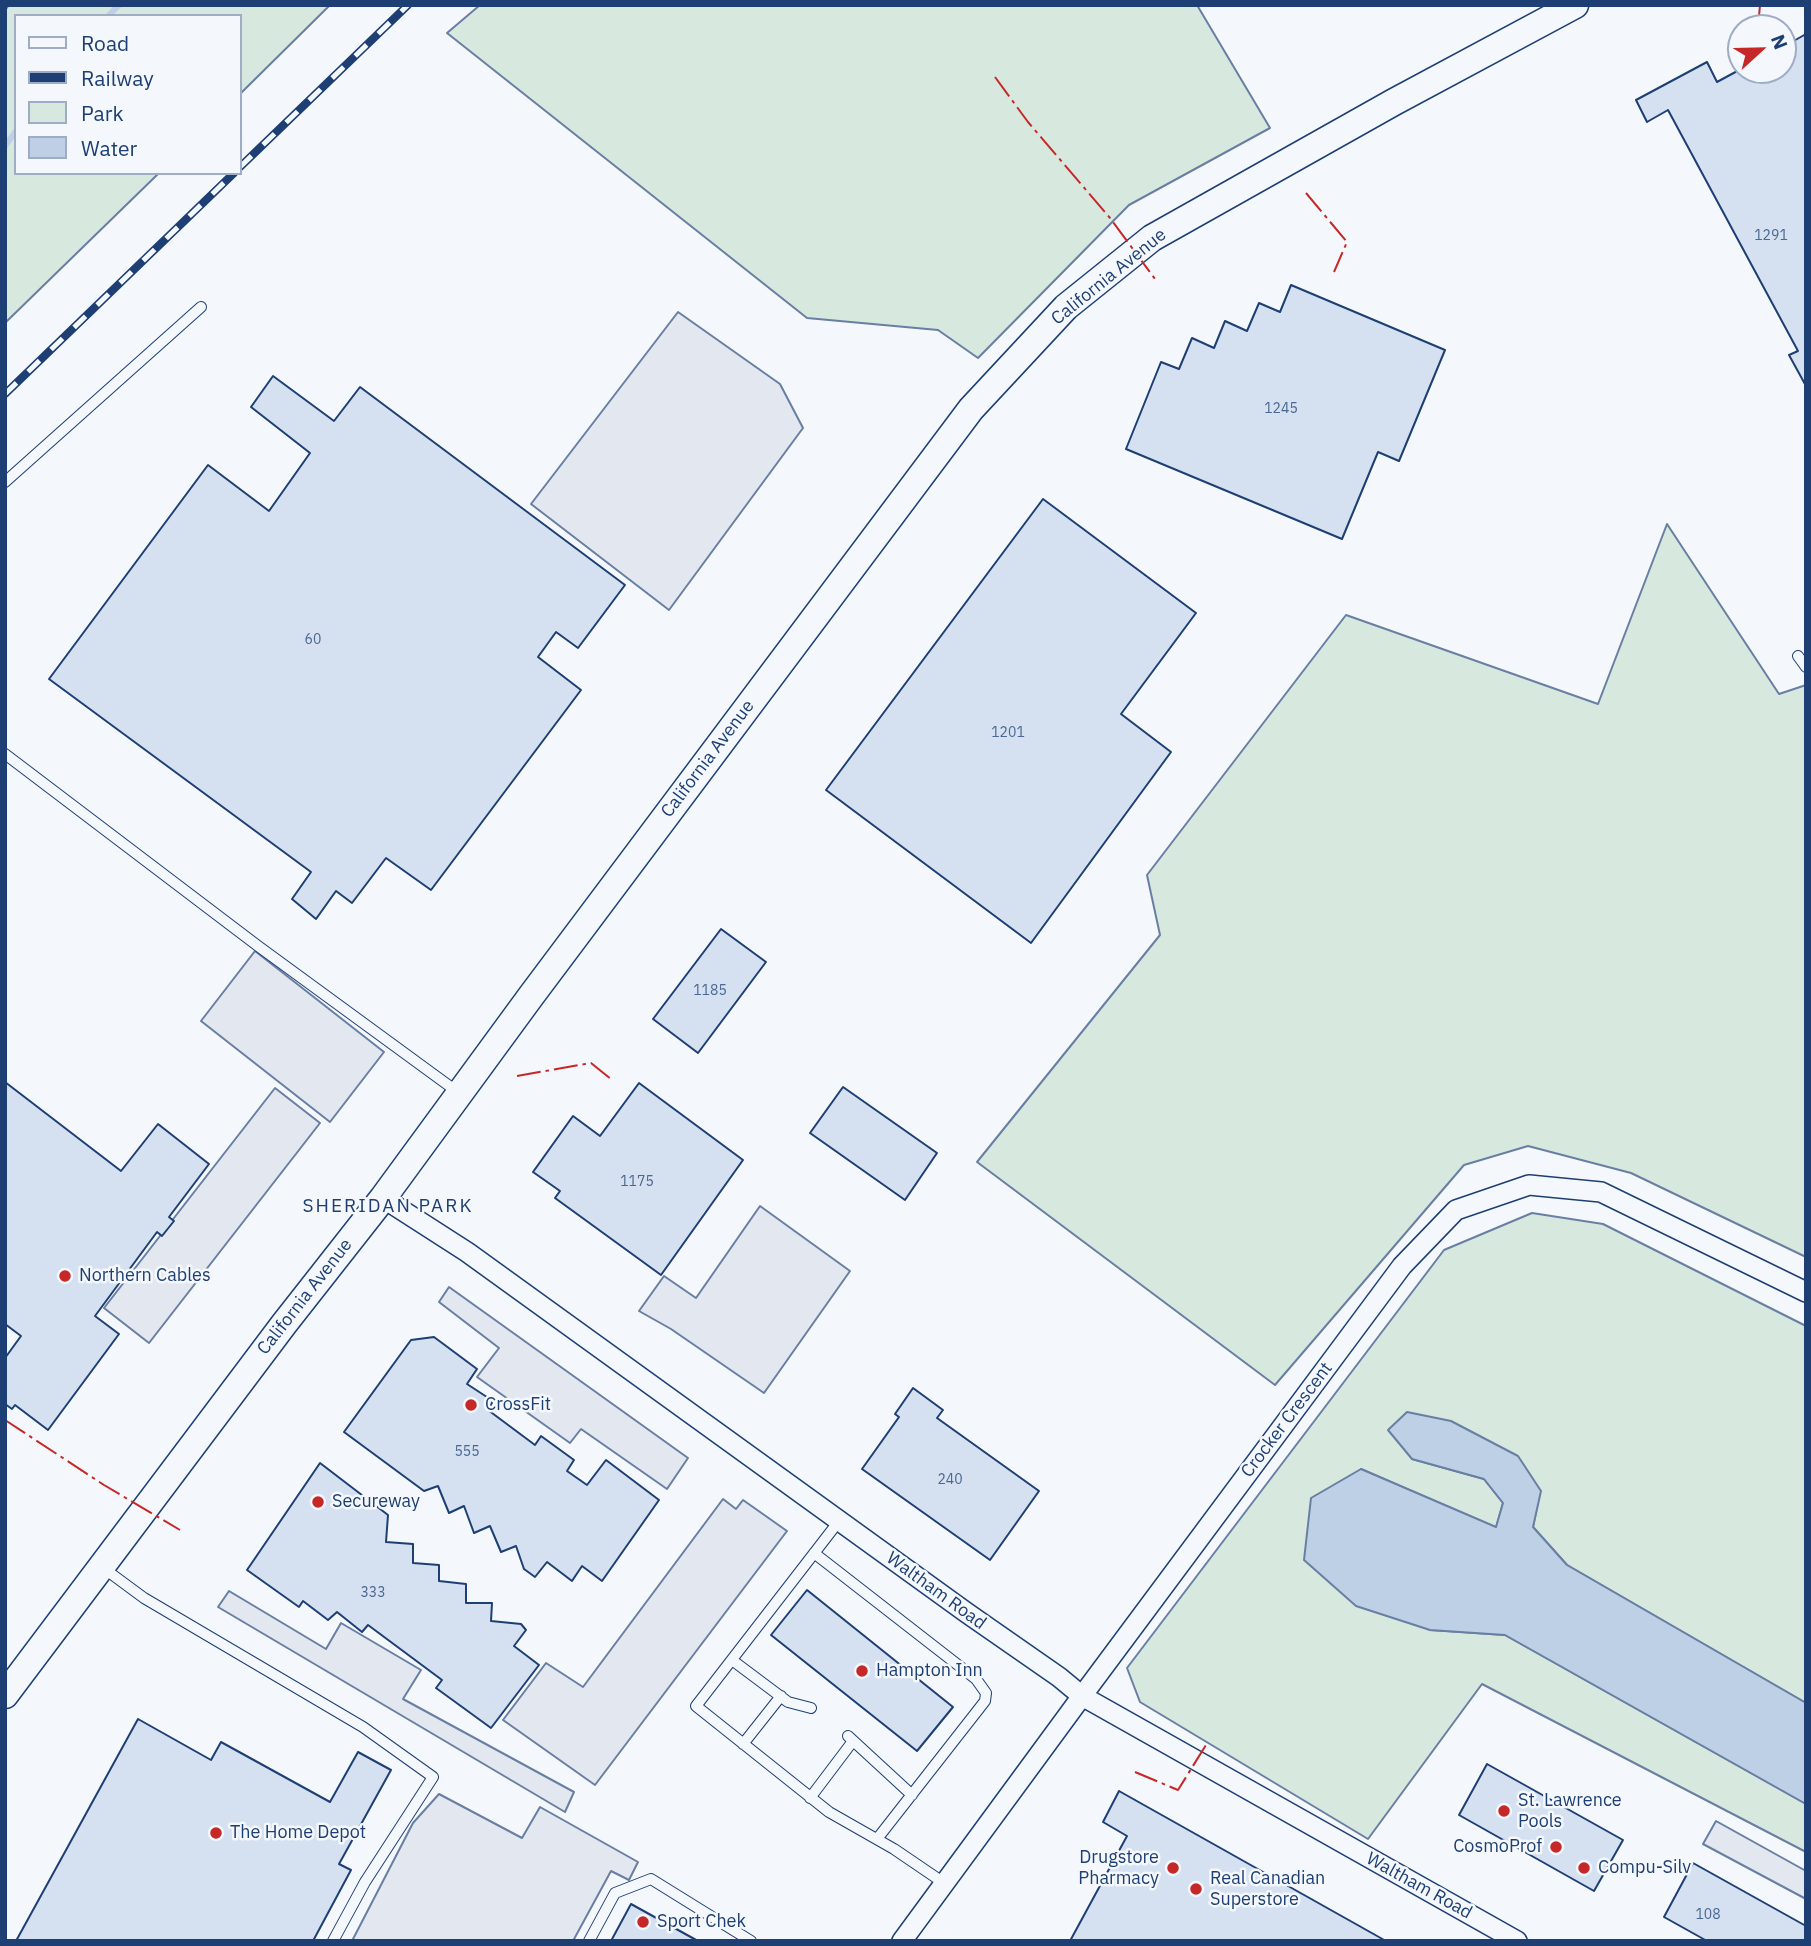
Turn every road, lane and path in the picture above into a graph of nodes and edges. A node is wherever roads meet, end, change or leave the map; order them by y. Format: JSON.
{"nodes":[{"id":1,"x":1575,"y":5,"type":"edge"},
{"id":2,"x":201,"y":306,"type":"dead end"},
{"id":3,"x":5,"y":482,"type":"edge"},
{"id":4,"x":1798,"y":656,"type":"dead end"},
{"id":5,"x":1806,"y":667,"type":"edge"},
{"id":6,"x":5,"y":754,"type":"edge"},
{"id":7,"x":459,"y":1093,"type":"junction"},
{"id":8,"x":383,"y":1198,"type":"junction"},
{"id":9,"x":1803,"y":1285,"type":"edge"},
{"id":10,"x":839,"y":1521,"type":"junction"},
{"id":11,"x":814,"y":1553,"type":"junction"},
{"id":12,"x":102,"y":1567,"type":"junction"},
{"id":13,"x":732,"y":1660,"type":"junction"},
{"id":14,"x":5,"y":1695,"type":"edge"},
{"id":15,"x":780,"y":1696,"type":"junction"},
{"id":16,"x":1082,"y":1696,"type":"junction"},
{"id":17,"x":811,"y":1708,"type":"dead end"},
{"id":18,"x":743,"y":1744,"type":"junction"},
{"id":19,"x":912,"y":1795,"type":"junction"},
{"id":20,"x":810,"y":1798,"type":"junction"},
{"id":21,"x":877,"y":1839,"type":"junction"},
{"id":22,"x":944,"y":1883,"type":"junction"},
{"id":23,"x":333,"y":1941,"type":"edge"},
{"id":24,"x":589,"y":1941,"type":"edge"},
{"id":25,"x":751,"y":1941,"type":"edge"},
{"id":26,"x":902,"y":1941,"type":"edge"},
{"id":27,"x":1517,"y":1941,"type":"edge"}],
"edges":[{"from":1,"to":7,"type":"street","name":"California Avenue"},
{"from":2,"to":3,"type":"lane"},
{"from":4,"to":5,"type":"lane"},
{"from":6,"to":7,"type":"lane"},
{"from":7,"to":8,"type":"street","name":"California Avenue"},
{"from":8,"to":10,"type":"street","name":"Waltham Road"},
{"from":8,"to":12,"type":"street","name":"California Avenue"},
{"from":9,"to":16,"type":"street","name":"Crocker Crescent"},
{"from":10,"to":11,"type":"lane"},
{"from":10,"to":16,"type":"street","name":"Waltham Road"},
{"from":11,"to":13,"type":"lane"},
{"from":11,"to":19,"type":"lane"},
{"from":12,"to":14,"type":"street","name":"California Avenue"},
{"from":12,"to":23,"type":"lane"},
{"from":13,"to":15,"type":"lane"},
{"from":13,"to":18,"type":"lane"},
{"from":15,"to":17,"type":"lane"},
{"from":15,"to":18,"type":"lane"},
{"from":16,"to":22,"type":"street","name":"Crocker Crescent"},
{"from":16,"to":27,"type":"street","name":"Waltham Road"},
{"from":18,"to":20,"type":"lane"},
{"from":19,"to":20,"type":"lane"},
{"from":19,"to":21,"type":"lane"},
{"from":20,"to":21,"type":"lane"},
{"from":21,"to":22,"type":"lane"},
{"from":22,"to":26,"type":"street","name":"Crocker Crescent"},
{"from":24,"to":25,"type":"lane"}]}
